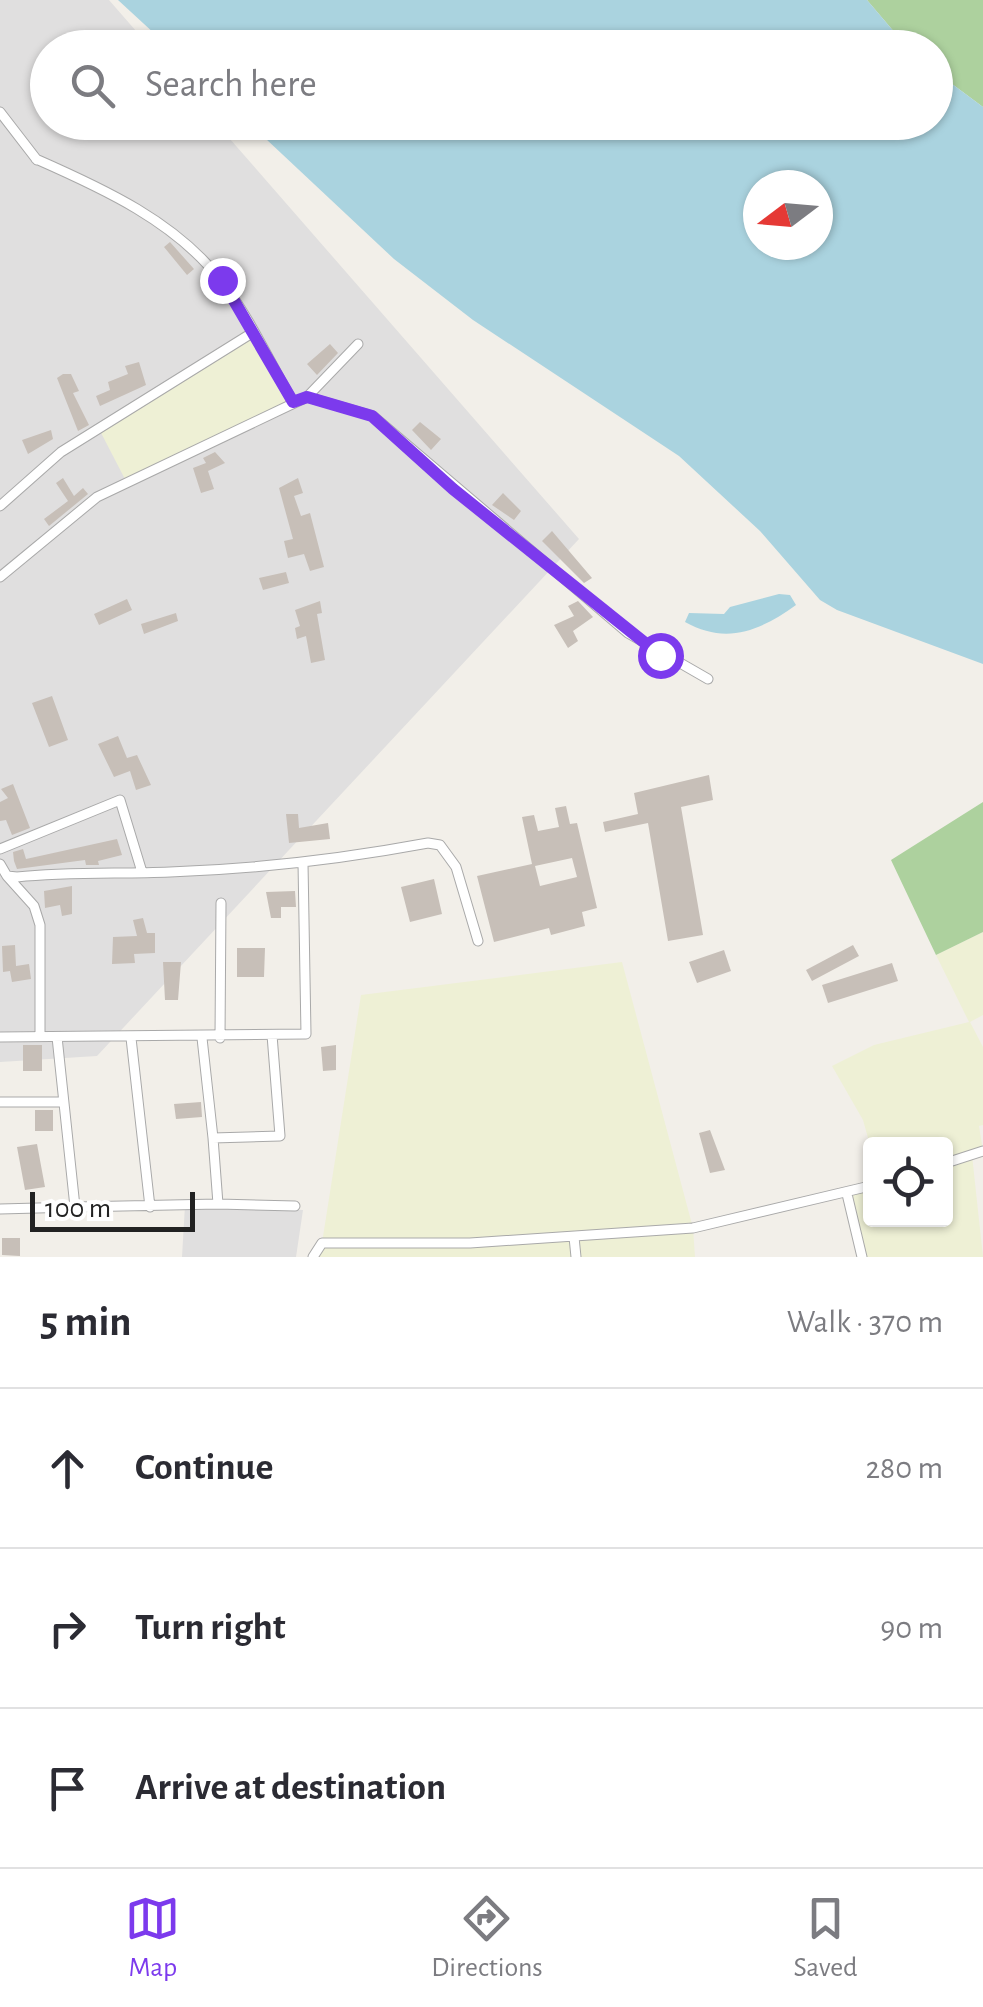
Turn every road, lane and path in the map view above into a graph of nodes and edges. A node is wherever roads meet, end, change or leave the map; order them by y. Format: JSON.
{"nodes":[{"id":1,"x":0,"y":112,"type":"edge"},
{"id":2,"x":252,"y":333,"type":"junction"},
{"id":3,"x":358,"y":344,"type":"dead end"},
{"id":4,"x":307,"y":397,"type":"junction"},
{"id":5,"x":293,"y":402,"type":"junction"},
{"id":6,"x":0,"y":506,"type":"edge"},
{"id":7,"x":0,"y":578,"type":"edge"},
{"id":8,"x":708,"y":679,"type":"dead end"},
{"id":9,"x":0,"y":849,"type":"edge"},
{"id":10,"x":303,"y":862,"type":"junction"},
{"id":11,"x":0,"y":864,"type":"edge"},
{"id":12,"x":142,"y":872,"type":"junction"},
{"id":13,"x":7,"y":876,"type":"junction"},
{"id":14,"x":221,"y":903,"type":"dead end"},
{"id":15,"x":478,"y":941,"type":"dead end"},
{"id":16,"x":40,"y":1036,"type":"junction"},
{"id":17,"x":272,"y":1036,"type":"junction"},
{"id":18,"x":0,"y":1037,"type":"edge"},
{"id":19,"x":56,"y":1037,"type":"junction"},
{"id":20,"x":131,"y":1038,"type":"junction"},
{"id":21,"x":202,"y":1038,"type":"junction"},
{"id":22,"x":220,"y":1038,"type":"junction"},
{"id":23,"x":0,"y":1102,"type":"edge"},
{"id":24,"x":60,"y":1102,"type":"junction"},
{"id":25,"x":213,"y":1138,"type":"junction"},
{"id":26,"x":983,"y":1151,"type":"edge"},
{"id":27,"x":953,"y":1160,"type":"edge"},
{"id":28,"x":863,"y":1188,"type":"edge"},
{"id":29,"x":846,"y":1194,"type":"junction"},
{"id":30,"x":218,"y":1204,"type":"junction"},
{"id":31,"x":295,"y":1206,"type":"dead end"},
{"id":32,"x":76,"y":1207,"type":"junction"},
{"id":33,"x":150,"y":1207,"type":"junction"},
{"id":34,"x":0,"y":1208,"type":"edge"},
{"id":35,"x":574,"y":1237,"type":"junction"},
{"id":36,"x":313,"y":1257,"type":"edge"},
{"id":37,"x":576,"y":1257,"type":"edge"},
{"id":38,"x":862,"y":1257,"type":"edge"}],
"edges":[{"from":1,"to":2,"type":"street"},
{"from":2,"to":5,"type":"street"},
{"from":2,"to":6,"type":"street"},
{"from":3,"to":4,"type":"street"},
{"from":4,"to":5,"type":"street"},
{"from":4,"to":8,"type":"street"},
{"from":5,"to":7,"type":"street"},
{"from":9,"to":12,"type":"street"},
{"from":10,"to":12,"type":"street"},
{"from":10,"to":15,"type":"street"},
{"from":10,"to":17,"type":"street"},
{"from":11,"to":13,"type":"street"},
{"from":12,"to":13,"type":"street"},
{"from":13,"to":16,"type":"street"},
{"from":14,"to":22,"type":"street"},
{"from":16,"to":18,"type":"street"},
{"from":16,"to":19,"type":"street"},
{"from":17,"to":22,"type":"street"},
{"from":17,"to":25,"type":"street"},
{"from":19,"to":20,"type":"street"},
{"from":19,"to":24,"type":"street"},
{"from":20,"to":21,"type":"street"},
{"from":20,"to":33,"type":"street"},
{"from":21,"to":22,"type":"street"},
{"from":21,"to":25,"type":"street"},
{"from":23,"to":24,"type":"street"},
{"from":24,"to":32,"type":"street"},
{"from":25,"to":30,"type":"street"},
{"from":26,"to":27,"type":"street"},
{"from":28,"to":29,"type":"street"},
{"from":29,"to":35,"type":"street"},
{"from":29,"to":38,"type":"street"},
{"from":30,"to":31,"type":"street"},
{"from":30,"to":33,"type":"street"},
{"from":32,"to":33,"type":"street"},
{"from":32,"to":34,"type":"street"},
{"from":35,"to":36,"type":"street"},
{"from":35,"to":37,"type":"street"}]}
